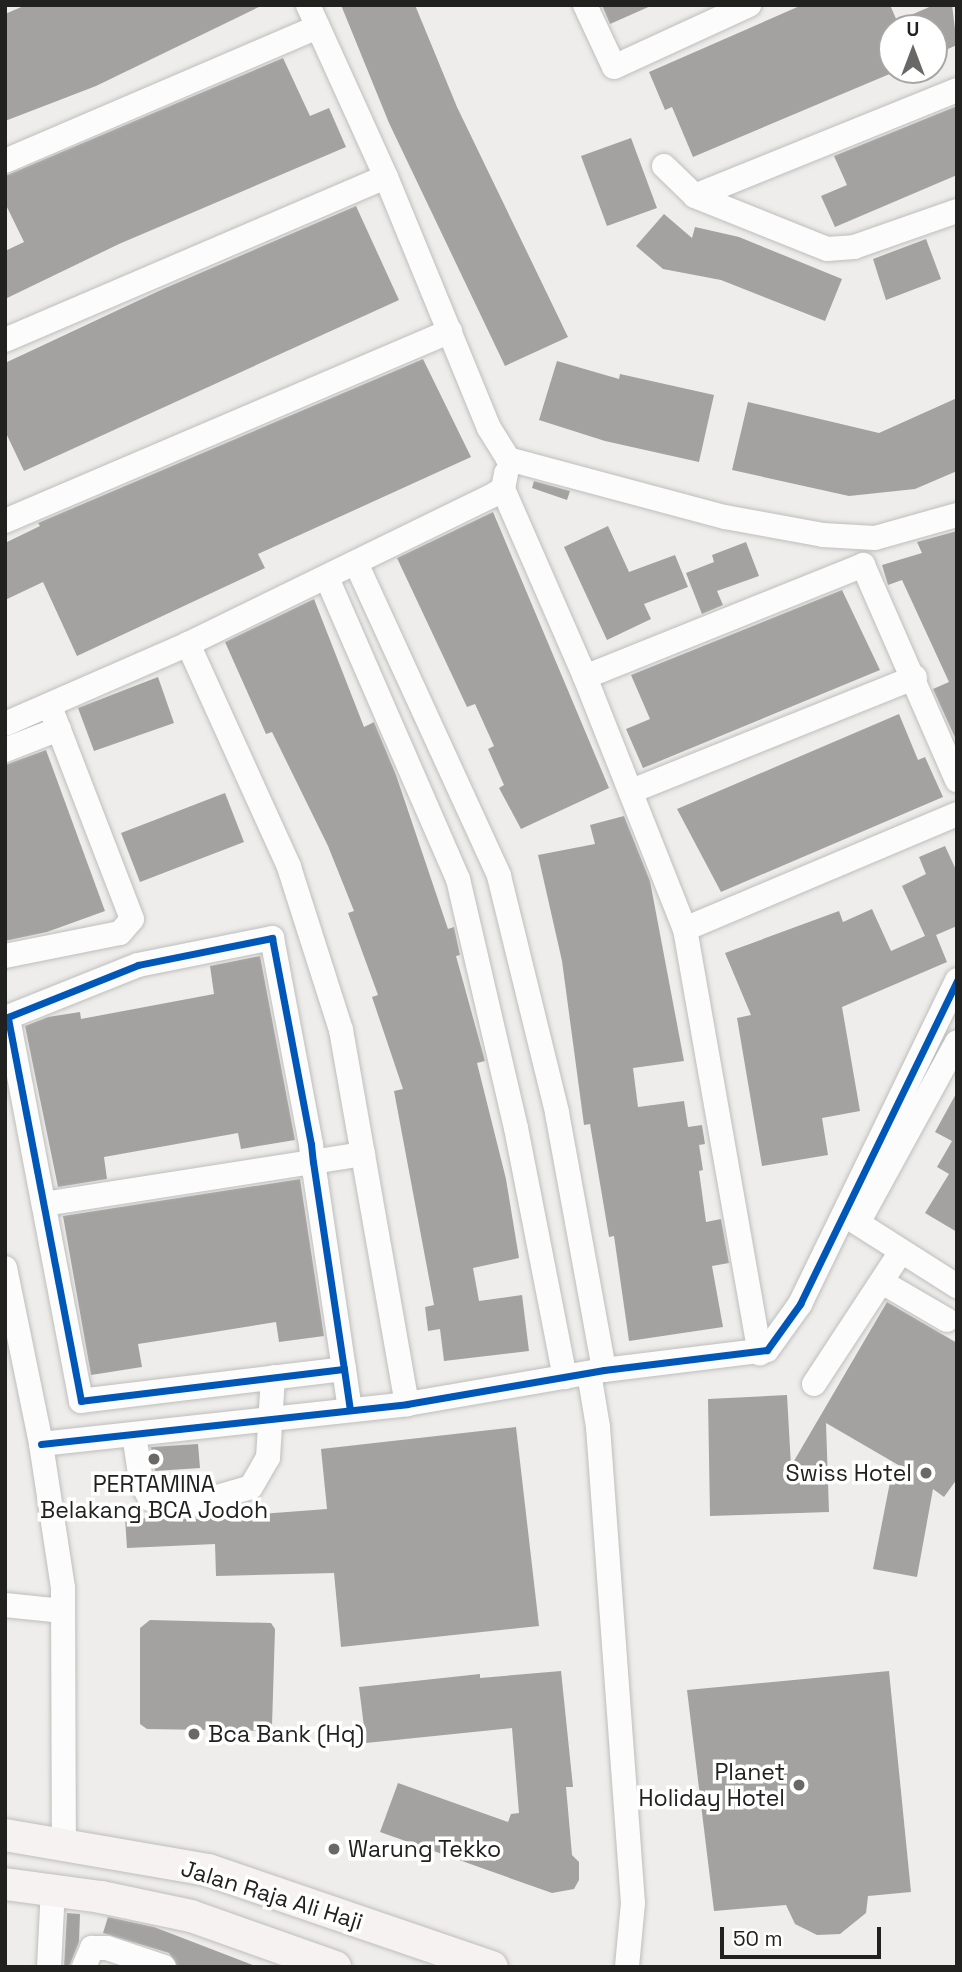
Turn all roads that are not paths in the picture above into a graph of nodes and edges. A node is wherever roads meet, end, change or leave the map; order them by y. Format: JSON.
{"nodes":[{"id":1,"x":585,"y":5,"type":"edge"},
{"id":2,"x":746,"y":6,"type":"edge"},
{"id":3,"x":313,"y":16,"type":"edge"},
{"id":4,"x":957,"y":90,"type":"edge"},
{"id":5,"x":5,"y":161,"type":"edge"},
{"id":6,"x":664,"y":166,"type":"dead end"},
{"id":7,"x":386,"y":177,"type":"junction"},
{"id":8,"x":695,"y":196,"type":"junction"},
{"id":9,"x":957,"y":211,"type":"edge"},
{"id":10,"x":450,"y":331,"type":"junction"},
{"id":11,"x":5,"y":340,"type":"edge"},
{"id":12,"x":508,"y":459,"type":"junction"},
{"id":13,"x":503,"y":489,"type":"junction"},
{"id":14,"x":957,"y":515,"type":"edge"},
{"id":15,"x":5,"y":521,"type":"edge"},
{"id":16,"x":356,"y":564,"type":"junction"},
{"id":17,"x":327,"y":578,"type":"junction"},
{"id":18,"x":188,"y":644,"type":"junction"},
{"id":19,"x":586,"y":677,"type":"junction"},
{"id":20,"x":915,"y":677,"type":"junction"},
{"id":21,"x":50,"y":706,"type":"junction"},
{"id":22,"x":5,"y":724,"type":"edge"},
{"id":23,"x":59,"y":729,"type":"junction"},
{"id":24,"x":5,"y":750,"type":"edge"},
{"id":25,"x":957,"y":780,"type":"edge"},
{"id":26,"x":632,"y":791,"type":"junction"},
{"id":27,"x":957,"y":814,"type":"edge"},
{"id":28,"x":685,"y":929,"type":"junction"},
{"id":29,"x":5,"y":956,"type":"edge"},
{"id":30,"x":957,"y":980,"type":"edge"},
{"id":31,"x":957,"y":1042,"type":"edge"},
{"id":32,"x":363,"y":1154,"type":"junction"},
{"id":33,"x":313,"y":1162,"type":"junction"},
{"id":34,"x":44,"y":1204,"type":"junction"},
{"id":35,"x":850,"y":1218,"type":"junction"},
{"id":36,"x":900,"y":1253,"type":"junction"},
{"id":37,"x":5,"y":1268,"type":"edge"},
{"id":38,"x":882,"y":1283,"type":"junction"},
{"id":39,"x":957,"y":1286,"type":"edge"},
{"id":40,"x":947,"y":1320,"type":"dead end"},
{"id":41,"x":760,"y":1353,"type":"junction"},
{"id":42,"x":344,"y":1368,"type":"junction"},
{"id":43,"x":586,"y":1373,"type":"junction"},
{"id":44,"x":273,"y":1377,"type":"junction"},
{"id":45,"x":814,"y":1384,"type":"dead end"},
{"id":46,"x":407,"y":1404,"type":"junction"},
{"id":47,"x":351,"y":1410,"type":"junction"},
{"id":48,"x":272,"y":1418,"type":"junction"},
{"id":49,"x":134,"y":1433,"type":"junction"},
{"id":50,"x":41,"y":1444,"type":"junction"},
{"id":51,"x":5,"y":1605,"type":"edge"},
{"id":52,"x":63,"y":1611,"type":"junction"},
{"id":53,"x":5,"y":1835,"type":"edge"},
{"id":54,"x":64,"y":1842,"type":"junction"},
{"id":55,"x":208,"y":1870,"type":"junction"},
{"id":56,"x":5,"y":1884,"type":"edge"},
{"id":57,"x":53,"y":1889,"type":"junction"},
{"id":58,"x":191,"y":1916,"type":"junction"},
{"id":59,"x":49,"y":1967,"type":"edge"},
{"id":60,"x":84,"y":1967,"type":"edge"},
{"id":61,"x":164,"y":1967,"type":"edge"},
{"id":62,"x":335,"y":1967,"type":"edge"},
{"id":63,"x":492,"y":1967,"type":"edge"},
{"id":64,"x":626,"y":1967,"type":"edge"}],
"edges":[{"from":1,"to":2,"type":"street"},
{"from":3,"to":5,"type":"street"},
{"from":3,"to":7,"type":"street"},
{"from":4,"to":8,"type":"street"},
{"from":6,"to":8,"type":"street"},
{"from":7,"to":10,"type":"street"},
{"from":7,"to":11,"type":"street"},
{"from":8,"to":9,"type":"street"},
{"from":10,"to":12,"type":"street"},
{"from":10,"to":15,"type":"street"},
{"from":12,"to":13,"type":"street"},
{"from":12,"to":14,"type":"street"},
{"from":13,"to":16,"type":"street"},
{"from":13,"to":19,"type":"street"},
{"from":16,"to":17,"type":"street"},
{"from":16,"to":43,"type":"street"},
{"from":17,"to":18,"type":"street"},
{"from":17,"to":43,"type":"street"},
{"from":18,"to":21,"type":"street"},
{"from":18,"to":32,"type":"street"},
{"from":19,"to":20,"type":"street"},
{"from":19,"to":26,"type":"street"},
{"from":20,"to":25,"type":"street"},
{"from":20,"to":26,"type":"street"},
{"from":21,"to":22,"type":"street"},
{"from":21,"to":23,"type":"street"},
{"from":23,"to":24,"type":"street"},
{"from":23,"to":29,"type":"street"},
{"from":26,"to":28,"type":"street"},
{"from":27,"to":28,"type":"street"},
{"from":28,"to":41,"type":"street"},
{"from":30,"to":35,"type":"street"},
{"from":31,"to":35,"type":"street"},
{"from":32,"to":33,"type":"street"},
{"from":32,"to":46,"type":"street"},
{"from":33,"to":34,"type":"street"},
{"from":33,"to":34,"type":"street"},
{"from":33,"to":42,"type":"street"},
{"from":34,"to":44,"type":"street"},
{"from":35,"to":36,"type":"street"},
{"from":35,"to":41,"type":"street"},
{"from":36,"to":38,"type":"street"},
{"from":36,"to":39,"type":"street"},
{"from":37,"to":50,"type":"street"},
{"from":38,"to":40,"type":"street"},
{"from":38,"to":45,"type":"street"},
{"from":41,"to":43,"type":"street"},
{"from":42,"to":44,"type":"street"},
{"from":42,"to":47,"type":"street"},
{"from":43,"to":46,"type":"street"},
{"from":43,"to":64,"type":"street"},
{"from":44,"to":48,"type":"street"},
{"from":46,"to":47,"type":"street"},
{"from":47,"to":48,"type":"street"},
{"from":48,"to":49,"type":"street"},
{"from":48,"to":49,"type":"street"},
{"from":49,"to":50,"type":"street"},
{"from":50,"to":52,"type":"street"},
{"from":51,"to":52,"type":"street"},
{"from":52,"to":54,"type":"street"},
{"from":53,"to":54,"type":"main road","name":"Jalan Raja Ali Haji"},
{"from":54,"to":55,"type":"main road","name":"Jalan Raja Ali Haji"},
{"from":55,"to":58,"type":"main road"},
{"from":55,"to":63,"type":"main road","name":"Jalan Raja Ali Haji"},
{"from":56,"to":57,"type":"main road","name":"Jalan Raja Ali Haji"},
{"from":57,"to":58,"type":"main road","name":"Jalan Raja Ali Haji"},
{"from":57,"to":59,"type":"street"},
{"from":58,"to":62,"type":"main road","name":"Jalan Raja Ali Haji"},
{"from":60,"to":61,"type":"street"}]}
